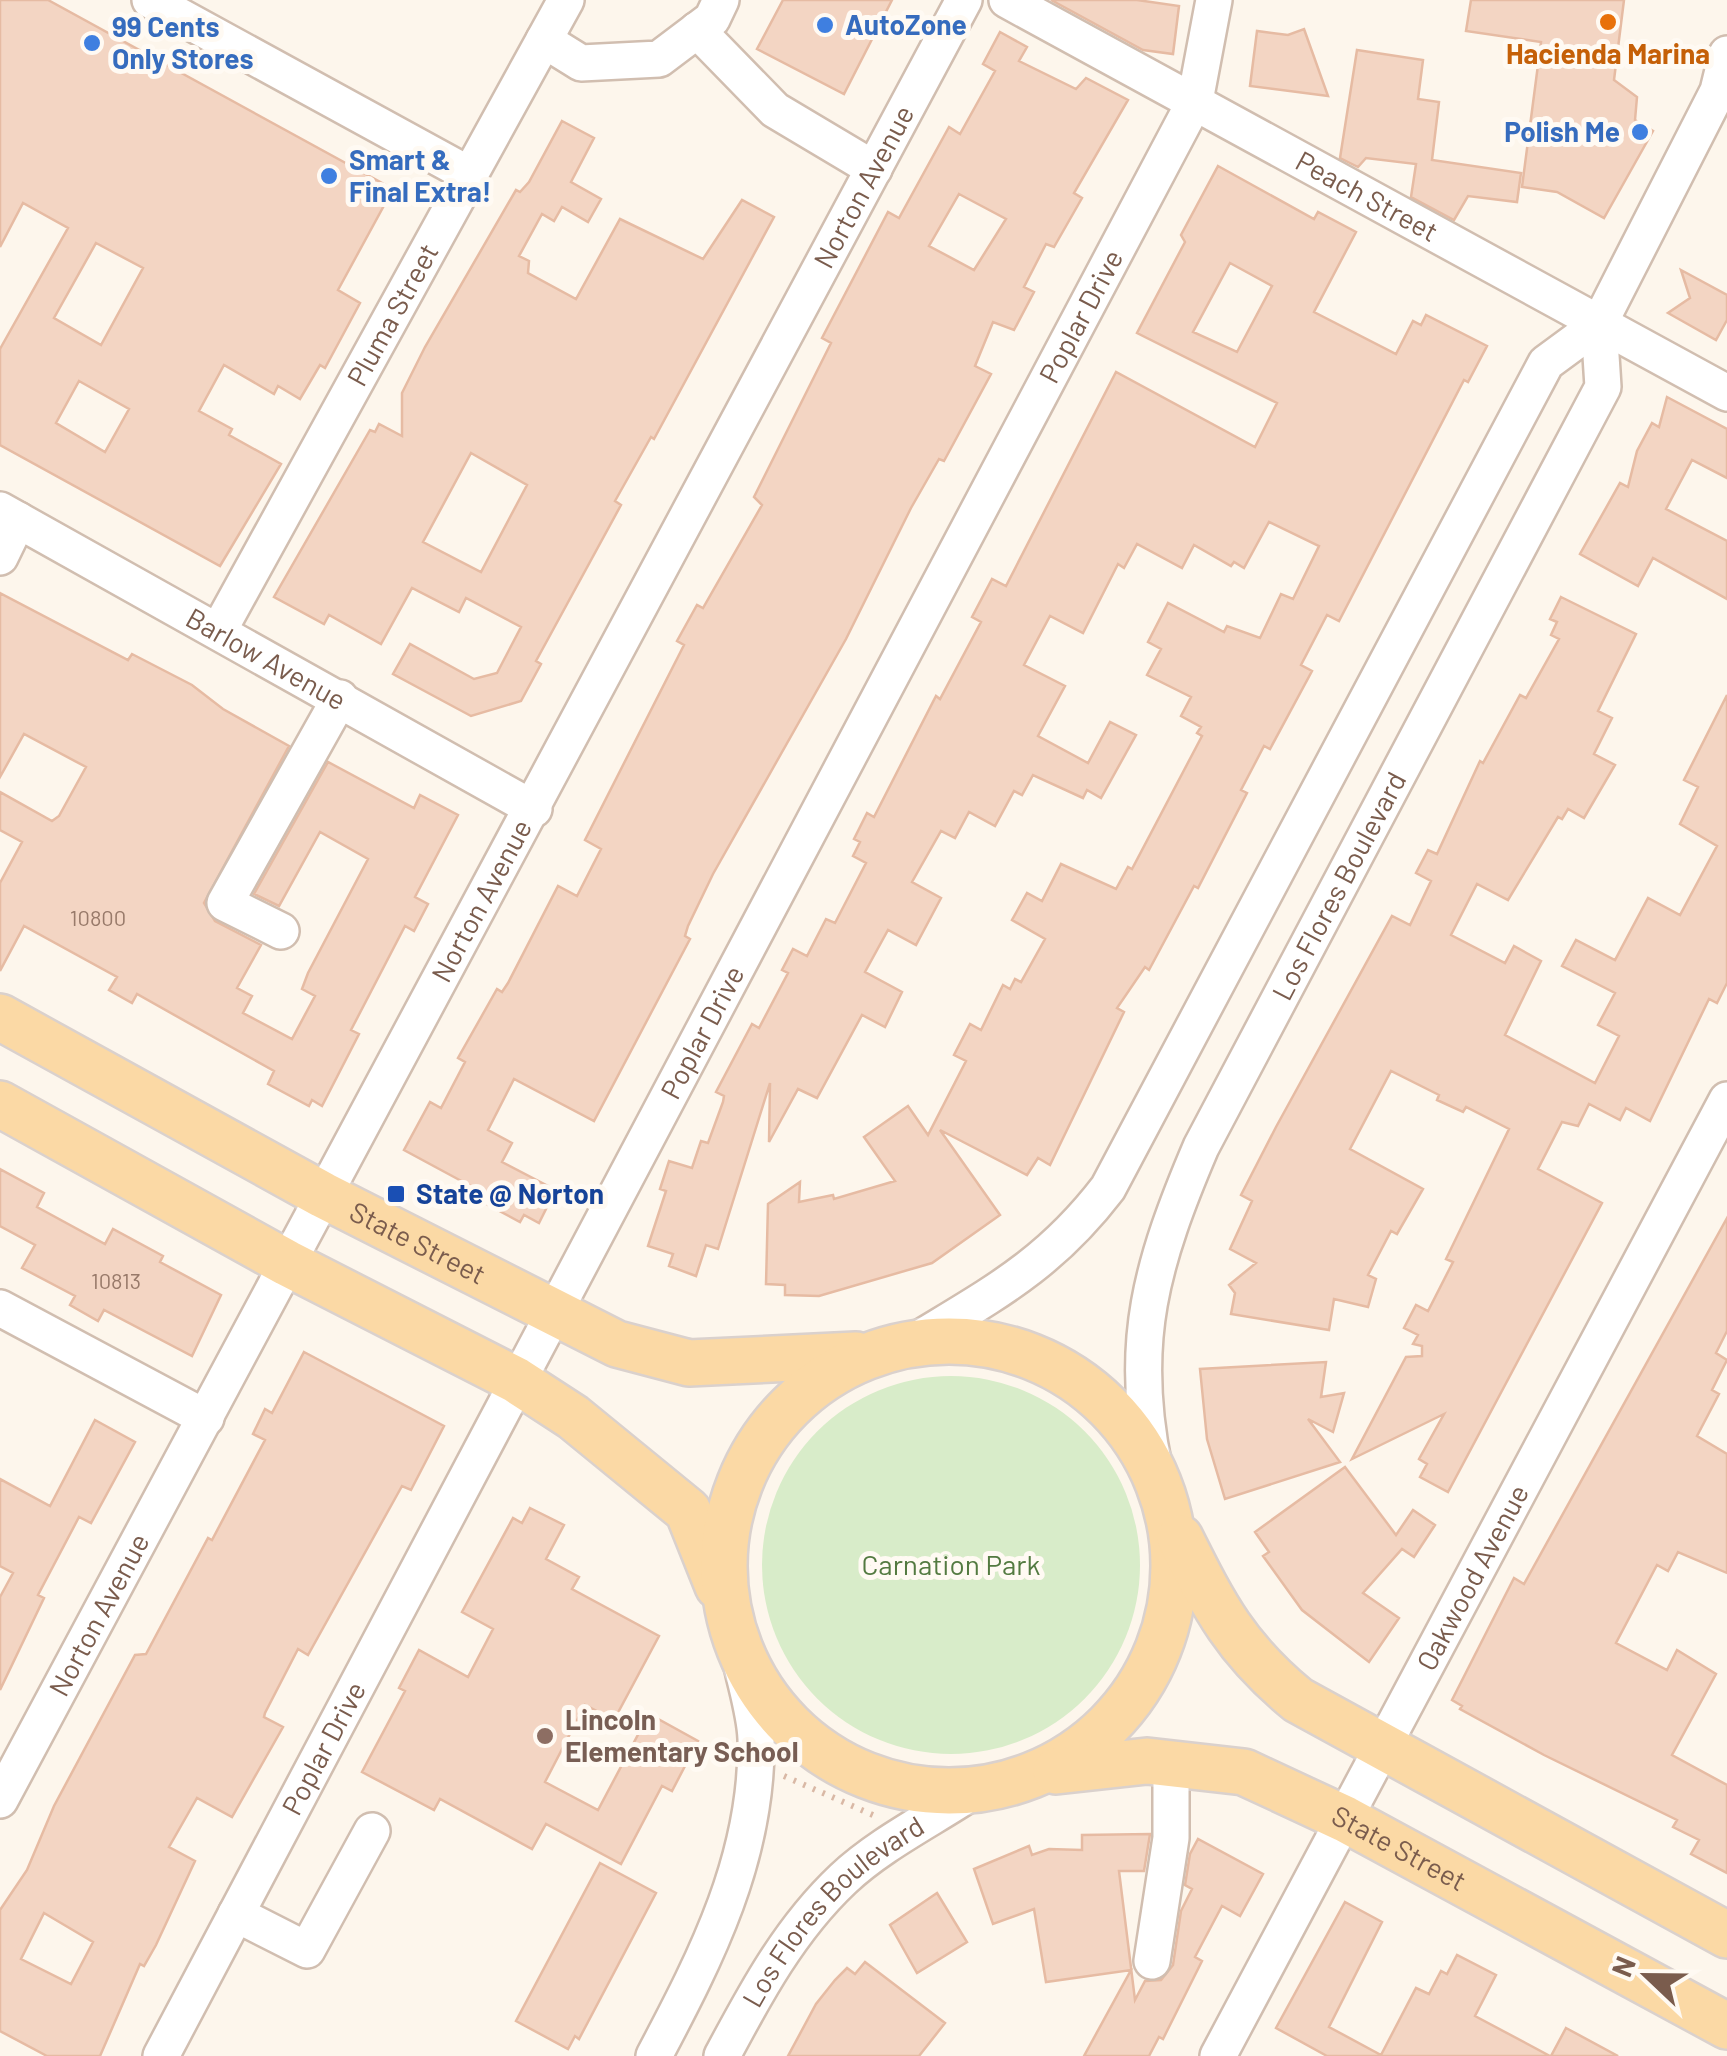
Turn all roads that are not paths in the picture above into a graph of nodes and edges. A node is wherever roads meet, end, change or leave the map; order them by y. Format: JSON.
{"nodes":[{"id":1,"x":150,"y":0,"type":"edge"},
{"id":2,"x":566,"y":0,"type":"edge"},
{"id":3,"x":721,"y":0,"type":"edge"},
{"id":4,"x":964,"y":0,"type":"edge"},
{"id":5,"x":1008,"y":0,"type":"edge"},
{"id":6,"x":1214,"y":0,"type":"edge"},
{"id":7,"x":697,"y":30,"type":"junction"},
{"id":8,"x":544,"y":40,"type":"junction"},
{"id":9,"x":1725,"y":68,"type":"edge"},
{"id":10,"x":1195,"y":101,"type":"junction"},
{"id":11,"x":874,"y":169,"type":"junction"},
{"id":12,"x":470,"y":175,"type":"junction"},
{"id":13,"x":1599,"y":324,"type":"junction"},
{"id":14,"x":1727,"y":393,"type":"edge"},
{"id":15,"x":9,"y":515,"type":"edge"},
{"id":16,"x":0,"y":558,"type":"edge"},
{"id":17,"x":219,"y":630,"type":"junction"},
{"id":18,"x":340,"y":698,"type":"junction"},
{"id":19,"x":534,"y":810,"type":"junction"},
{"id":20,"x":1284,"y":862,"type":"junction"},
{"id":21,"x":1336,"y":888,"type":"junction"},
{"id":22,"x":280,"y":931,"type":"dead end"},
{"id":23,"x":0,"y":1017,"type":"edge"},
{"id":24,"x":1727,"y":1100,"type":"edge"},
{"id":25,"x":0,"y":1104,"type":"edge"},
{"id":26,"x":323,"y":1194,"type":"junction"},
{"id":27,"x":287,"y":1263,"type":"junction"},
{"id":28,"x":0,"y":1308,"type":"edge"},
{"id":29,"x":553,"y":1311,"type":"junction"},
{"id":30,"x":914,"y":1342,"type":"junction"},
{"id":31,"x":868,"y":1354,"type":"junction"},
{"id":32,"x":516,"y":1380,"type":"junction"},
{"id":33,"x":206,"y":1418,"type":"junction"},
{"id":34,"x":1154,"y":1468,"type":"junction"},
{"id":35,"x":1171,"y":1520,"type":"junction"},
{"id":36,"x":726,"y":1606,"type":"junction"},
{"id":37,"x":740,"y":1656,"type":"junction"},
{"id":38,"x":1382,"y":1749,"type":"junction"},
{"id":39,"x":1171,"y":1763,"type":"junction"},
{"id":40,"x":1044,"y":1772,"type":"junction"},
{"id":41,"x":2,"y":1791,"type":"edge"},
{"id":42,"x":970,"y":1793,"type":"junction"},
{"id":43,"x":1344,"y":1819,"type":"junction"},
{"id":44,"x":372,"y":1831,"type":"dead end"},
{"id":45,"x":236,"y":1914,"type":"junction"},
{"id":46,"x":1727,"y":1935,"type":"edge"},
{"id":47,"x":1152,"y":1962,"type":"dead end"},
{"id":48,"x":1720,"y":2029,"type":"edge"},
{"id":49,"x":162,"y":2056,"type":"edge"},
{"id":50,"x":654,"y":2056,"type":"edge"},
{"id":51,"x":722,"y":2056,"type":"edge"},
{"id":52,"x":1218,"y":2056,"type":"edge"}],
"edges":[{"from":1,"to":12,"type":"street"},
{"from":2,"to":8,"type":"street","name":"Pluma Street"},
{"from":3,"to":7,"type":"street"},
{"from":4,"to":11,"type":"street","name":"Norton Avenue"},
{"from":5,"to":10,"type":"street","name":"Peach Street"},
{"from":6,"to":10,"type":"street","name":"Poplar Drive"},
{"from":7,"to":8,"type":"street"},
{"from":7,"to":11,"type":"street"},
{"from":8,"to":12,"type":"street","name":"Pluma Street"},
{"from":9,"to":13,"type":"street","name":"Los Flores Boulevard"},
{"from":10,"to":13,"type":"street","name":"Peach Street"},
{"from":10,"to":29,"type":"street","name":"Poplar Drive"},
{"from":11,"to":19,"type":"street","name":"Norton Avenue"},
{"from":12,"to":17,"type":"street","name":"Pluma Street"},
{"from":13,"to":14,"type":"street","name":"Peach Street"},
{"from":13,"to":20,"type":"street","name":"Los Flores Boulevard"},
{"from":13,"to":21,"type":"street","name":"Los Flores Boulevard"},
{"from":15,"to":16,"type":"street"},
{"from":15,"to":17,"type":"street","name":"Barlow Avenue"},
{"from":17,"to":18,"type":"street","name":"Barlow Avenue"},
{"from":18,"to":19,"type":"street","name":"Barlow Avenue"},
{"from":18,"to":22,"type":"street"},
{"from":19,"to":26,"type":"street","name":"Norton Avenue"},
{"from":20,"to":21,"type":"street"},
{"from":20,"to":30,"type":"street","name":"Los Flores Boulevard"},
{"from":21,"to":34,"type":"street","name":"Los Flores Boulevard"},
{"from":23,"to":26,"type":"main road","name":"State Street"},
{"from":24,"to":38,"type":"street","name":"Oakwood Avenue"},
{"from":25,"to":27,"type":"main road"},
{"from":26,"to":27,"type":"street","name":"Norton Avenue"},
{"from":26,"to":29,"type":"main road","name":"State Street"},
{"from":27,"to":32,"type":"main road"},
{"from":27,"to":33,"type":"street","name":"Norton Avenue"},
{"from":28,"to":33,"type":"street"},
{"from":29,"to":31,"type":"main road","name":"State Street"},
{"from":29,"to":32,"type":"street","name":"Poplar Drive"},
{"from":30,"to":31,"type":"main road"},
{"from":30,"to":34,"type":"main road"},
{"from":31,"to":36,"type":"main road"},
{"from":32,"to":36,"type":"main road"},
{"from":32,"to":45,"type":"street","name":"Poplar Drive"},
{"from":33,"to":41,"type":"street","name":"Norton Avenue"},
{"from":34,"to":35,"type":"main road"},
{"from":35,"to":38,"type":"main road"},
{"from":35,"to":40,"type":"main road"},
{"from":36,"to":37,"type":"main road"},
{"from":37,"to":42,"type":"main road"},
{"from":37,"to":50,"type":"street"},
{"from":38,"to":43,"type":"street","name":"Oakwood Avenue"},
{"from":38,"to":46,"type":"main road"},
{"from":39,"to":40,"type":"main road","name":"State Street"},
{"from":39,"to":43,"type":"main road","name":"State Street"},
{"from":39,"to":47,"type":"street"},
{"from":40,"to":42,"type":"main road"},
{"from":42,"to":51,"type":"street","name":"Los Flores Boulevard"},
{"from":43,"to":48,"type":"main road","name":"State Street"},
{"from":43,"to":52,"type":"street","name":"Oakwood Avenue"},
{"from":44,"to":45,"type":"street"},
{"from":45,"to":49,"type":"street","name":"Poplar Drive"}]}
